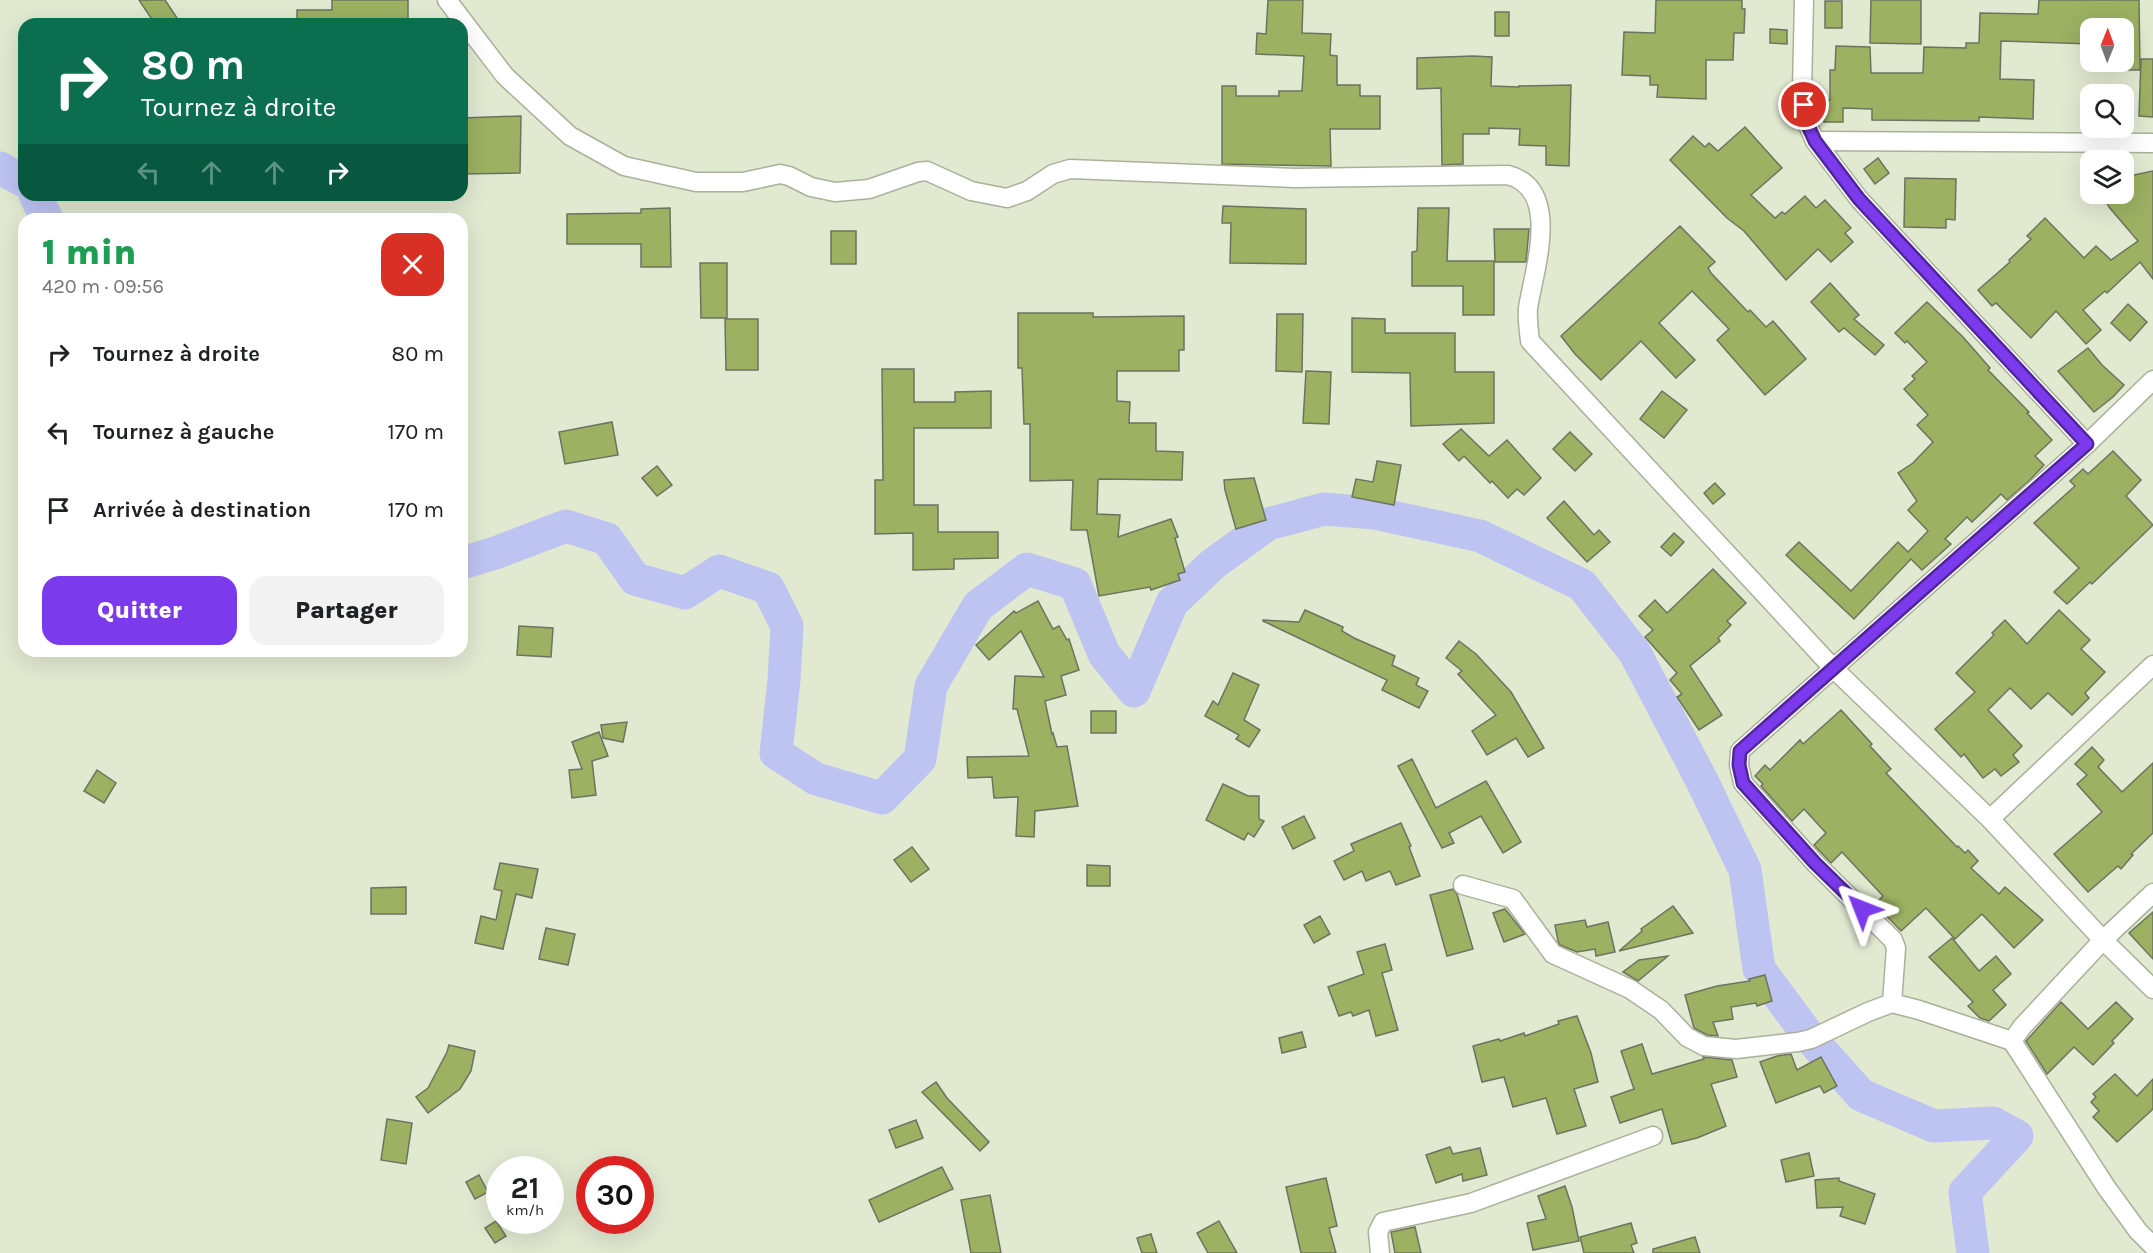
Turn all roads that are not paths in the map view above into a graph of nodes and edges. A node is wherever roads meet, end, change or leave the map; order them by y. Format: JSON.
{"nodes":[{"id":1,"x":447,"y":0,"type":"edge"},
{"id":2,"x":1804,"y":0,"type":"edge"},
{"id":3,"x":461,"y":18,"type":"edge"},
{"id":4,"x":468,"y":28,"type":"edge"},
{"id":5,"x":1815,"y":141,"type":"junction"},
{"id":6,"x":2153,"y":143,"type":"edge"},
{"id":7,"x":2153,"y":380,"type":"edge"},
{"id":8,"x":2087,"y":444,"type":"junction"},
{"id":9,"x":2153,"y":665,"type":"edge"},
{"id":10,"x":1833,"y":668,"type":"junction"},
{"id":11,"x":1990,"y":819,"type":"junction"},
{"id":12,"x":1463,"y":885,"type":"dead end"},
{"id":13,"x":2153,"y":893,"type":"edge"},
{"id":14,"x":2103,"y":940,"type":"junction"},
{"id":15,"x":2153,"y":989,"type":"edge"},
{"id":16,"x":1893,"y":1003,"type":"junction"},
{"id":17,"x":2012,"y":1041,"type":"junction"},
{"id":18,"x":1653,"y":1136,"type":"dead end"},
{"id":19,"x":2153,"y":1246,"type":"edge"},
{"id":20,"x":1380,"y":1253,"type":"edge"}],
"edges":[{"from":1,"to":3,"type":"street"},
{"from":2,"to":5,"type":"street"},
{"from":4,"to":10,"type":"street"},
{"from":5,"to":6,"type":"street"},
{"from":5,"to":8,"type":"street"},
{"from":7,"to":8,"type":"street"},
{"from":8,"to":10,"type":"street"},
{"from":9,"to":11,"type":"street"},
{"from":10,"to":11,"type":"street"},
{"from":10,"to":16,"type":"street"},
{"from":11,"to":14,"type":"street"},
{"from":12,"to":16,"type":"street"},
{"from":13,"to":14,"type":"street"},
{"from":14,"to":15,"type":"street"},
{"from":14,"to":17,"type":"street"},
{"from":16,"to":17,"type":"street"},
{"from":17,"to":19,"type":"street"},
{"from":18,"to":20,"type":"street"}]}
